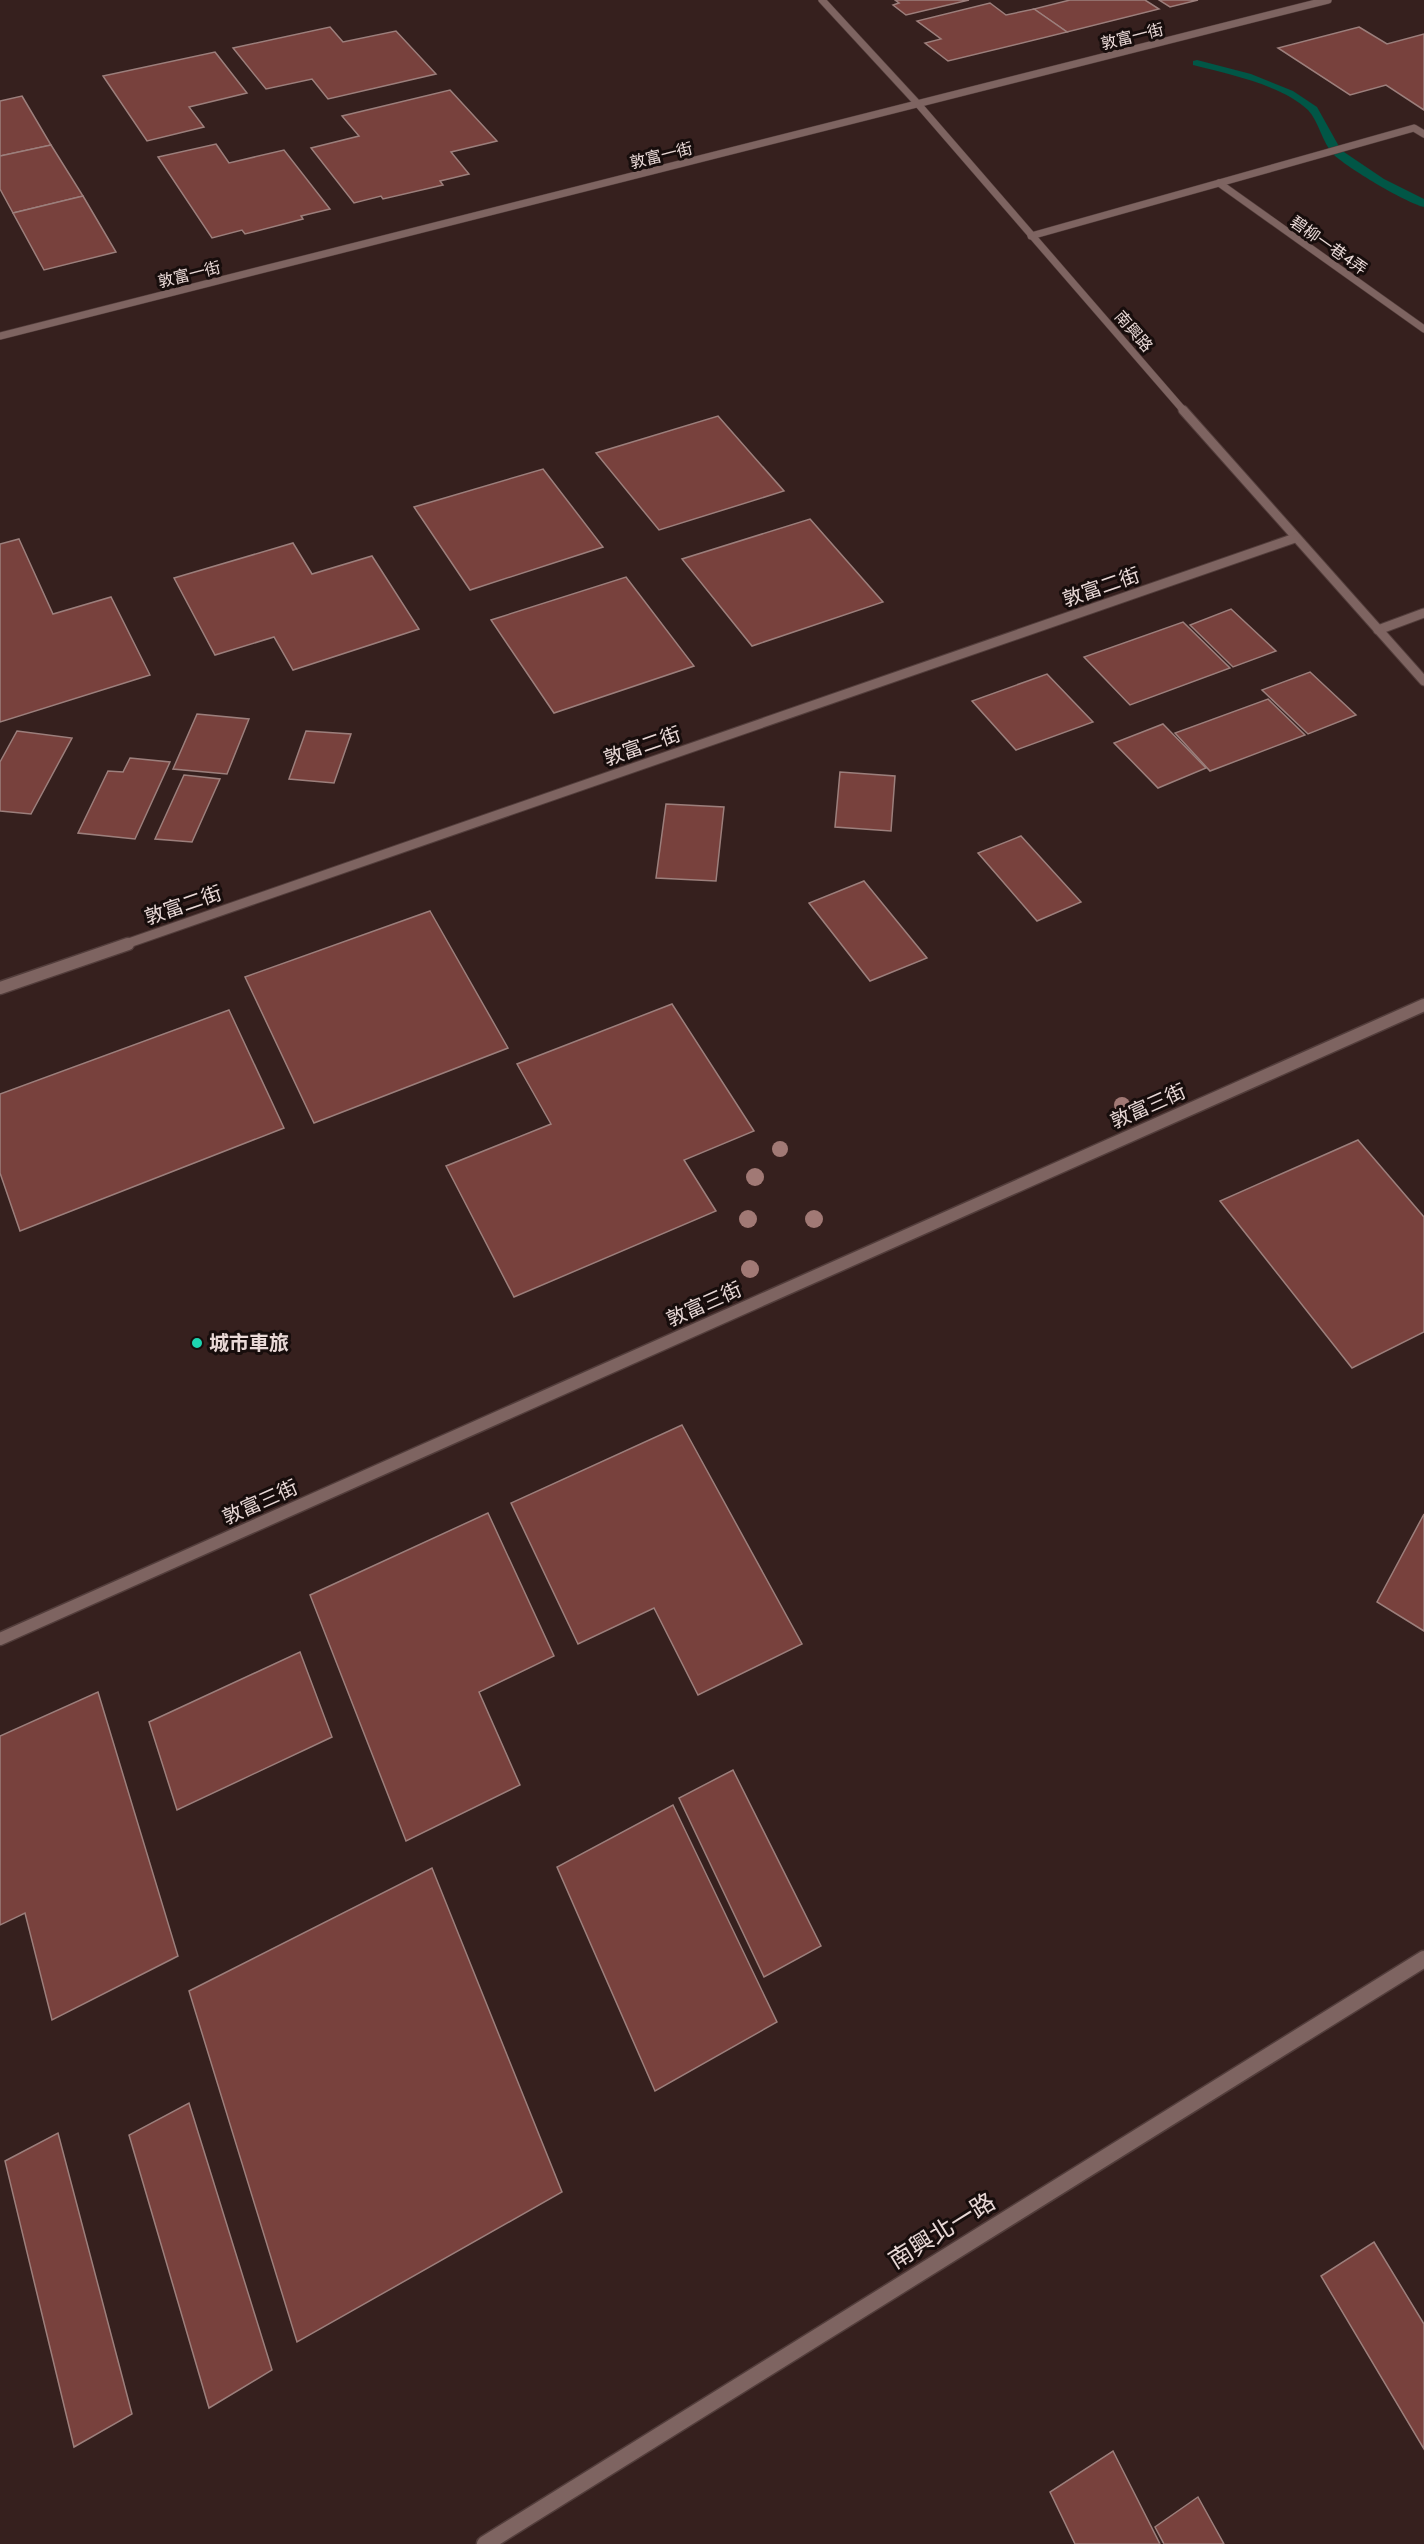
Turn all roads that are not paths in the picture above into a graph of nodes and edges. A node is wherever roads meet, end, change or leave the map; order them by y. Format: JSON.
{"nodes":[{"id":1,"x":822,"y":0,"type":"edge"},
{"id":2,"x":1328,"y":0,"type":"edge"},
{"id":3,"x":918,"y":104,"type":"junction"},
{"id":4,"x":1424,"y":134,"type":"edge"},
{"id":5,"x":1219,"y":183,"type":"junction"},
{"id":6,"x":1031,"y":236,"type":"junction"},
{"id":7,"x":1424,"y":329,"type":"edge"},
{"id":8,"x":0,"y":336,"type":"edge"},
{"id":9,"x":1296,"y":538,"type":"junction"},
{"id":10,"x":1424,"y":613,"type":"edge"},
{"id":11,"x":1378,"y":630,"type":"junction"},
{"id":12,"x":1424,"y":681,"type":"edge"},
{"id":13,"x":0,"y":988,"type":"edge"},
{"id":14,"x":1424,"y":1005,"type":"edge"},
{"id":15,"x":0,"y":1639,"type":"edge"},
{"id":16,"x":1424,"y":1959,"type":"edge"},
{"id":17,"x":484,"y":2544,"type":"edge"}],
"edges":[{"from":1,"to":3,"type":"street","name":"南興路"},
{"from":2,"to":3,"type":"street","name":"敦富一街"},
{"from":3,"to":6,"type":"street","name":"南興路"},
{"from":3,"to":8,"type":"street","name":"敦富一街"},
{"from":4,"to":5,"type":"street"},
{"from":5,"to":6,"type":"street"},
{"from":5,"to":7,"type":"street","name":"碧柳一巷4弄"},
{"from":6,"to":9,"type":"street","name":"南興路"},
{"from":9,"to":11,"type":"street","name":"南興路"},
{"from":9,"to":13,"type":"street","name":"敦富二街"},
{"from":10,"to":11,"type":"street"},
{"from":11,"to":12,"type":"street","name":"南興路"},
{"from":14,"to":15,"type":"street","name":"敦富三街"},
{"from":16,"to":17,"type":"street","name":"南興北一路"}]}
